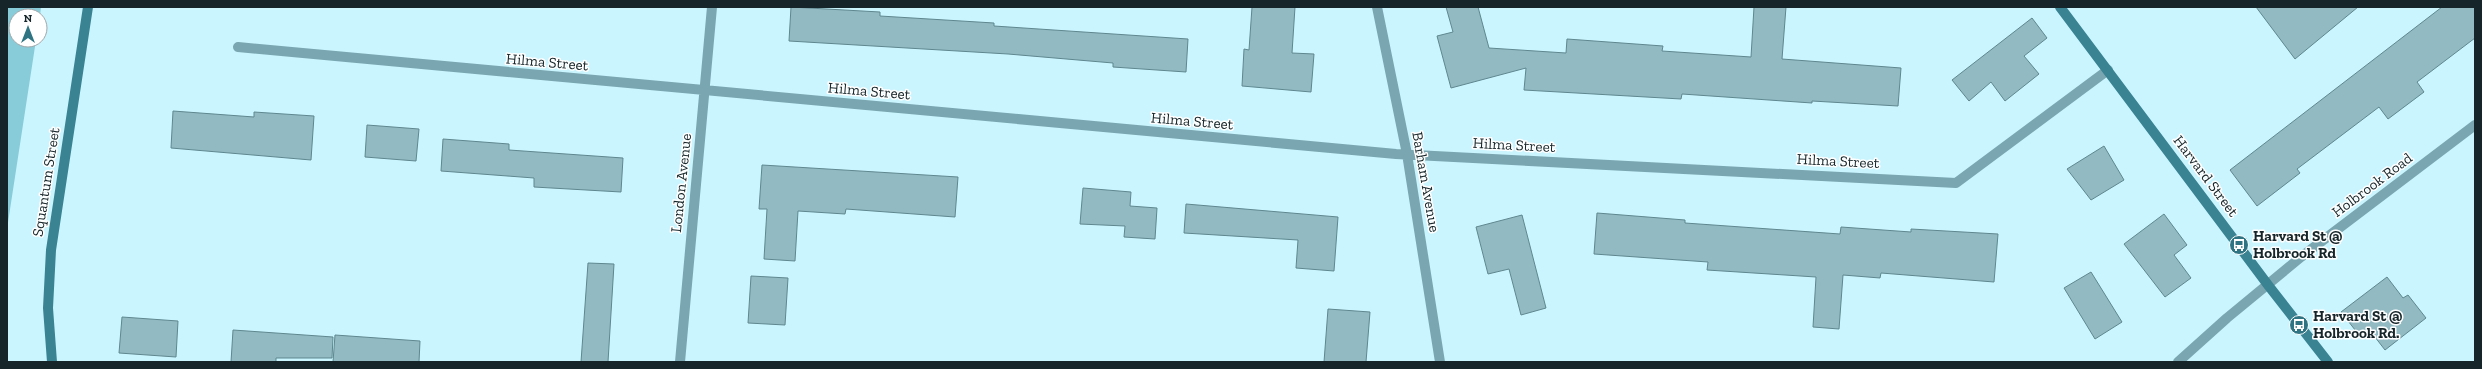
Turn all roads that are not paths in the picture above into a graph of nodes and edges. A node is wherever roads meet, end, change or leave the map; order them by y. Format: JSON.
{"nodes":[{"id":1,"x":88,"y":7,"type":"edge"},
{"id":2,"x":712,"y":7,"type":"edge"},
{"id":3,"x":1377,"y":7,"type":"edge"},
{"id":4,"x":2060,"y":7,"type":"edge"},
{"id":5,"x":238,"y":47,"type":"dead end"},
{"id":6,"x":2108,"y":70,"type":"junction"},
{"id":7,"x":705,"y":92,"type":"junction"},
{"id":8,"x":2475,"y":125,"type":"edge"},
{"id":9,"x":1407,"y":154,"type":"junction"},
{"id":10,"x":2268,"y":285,"type":"junction"},
{"id":11,"x":52,"y":362,"type":"edge"},
{"id":12,"x":680,"y":362,"type":"edge"},
{"id":13,"x":1440,"y":362,"type":"edge"},
{"id":14,"x":2178,"y":362,"type":"edge"},
{"id":15,"x":2328,"y":362,"type":"edge"}],
"edges":[{"from":1,"to":11,"type":"street","name":"Squantum Street"},
{"from":2,"to":7,"type":"street","name":"London Avenue"},
{"from":3,"to":9,"type":"street","name":"Barham Avenue"},
{"from":4,"to":6,"type":"street","name":"Harvard Street"},
{"from":5,"to":7,"type":"street","name":"Hilma Street"},
{"from":6,"to":9,"type":"street","name":"Hilma Street"},
{"from":6,"to":10,"type":"street","name":"Harvard Street"},
{"from":7,"to":9,"type":"street","name":"Hilma Street"},
{"from":7,"to":12,"type":"street","name":"London Avenue"},
{"from":8,"to":10,"type":"street","name":"Holbrook Road"},
{"from":9,"to":13,"type":"street","name":"Barham Avenue"},
{"from":10,"to":14,"type":"street","name":"Holbrook Road"},
{"from":10,"to":15,"type":"street","name":"Harvard Street"}]}
